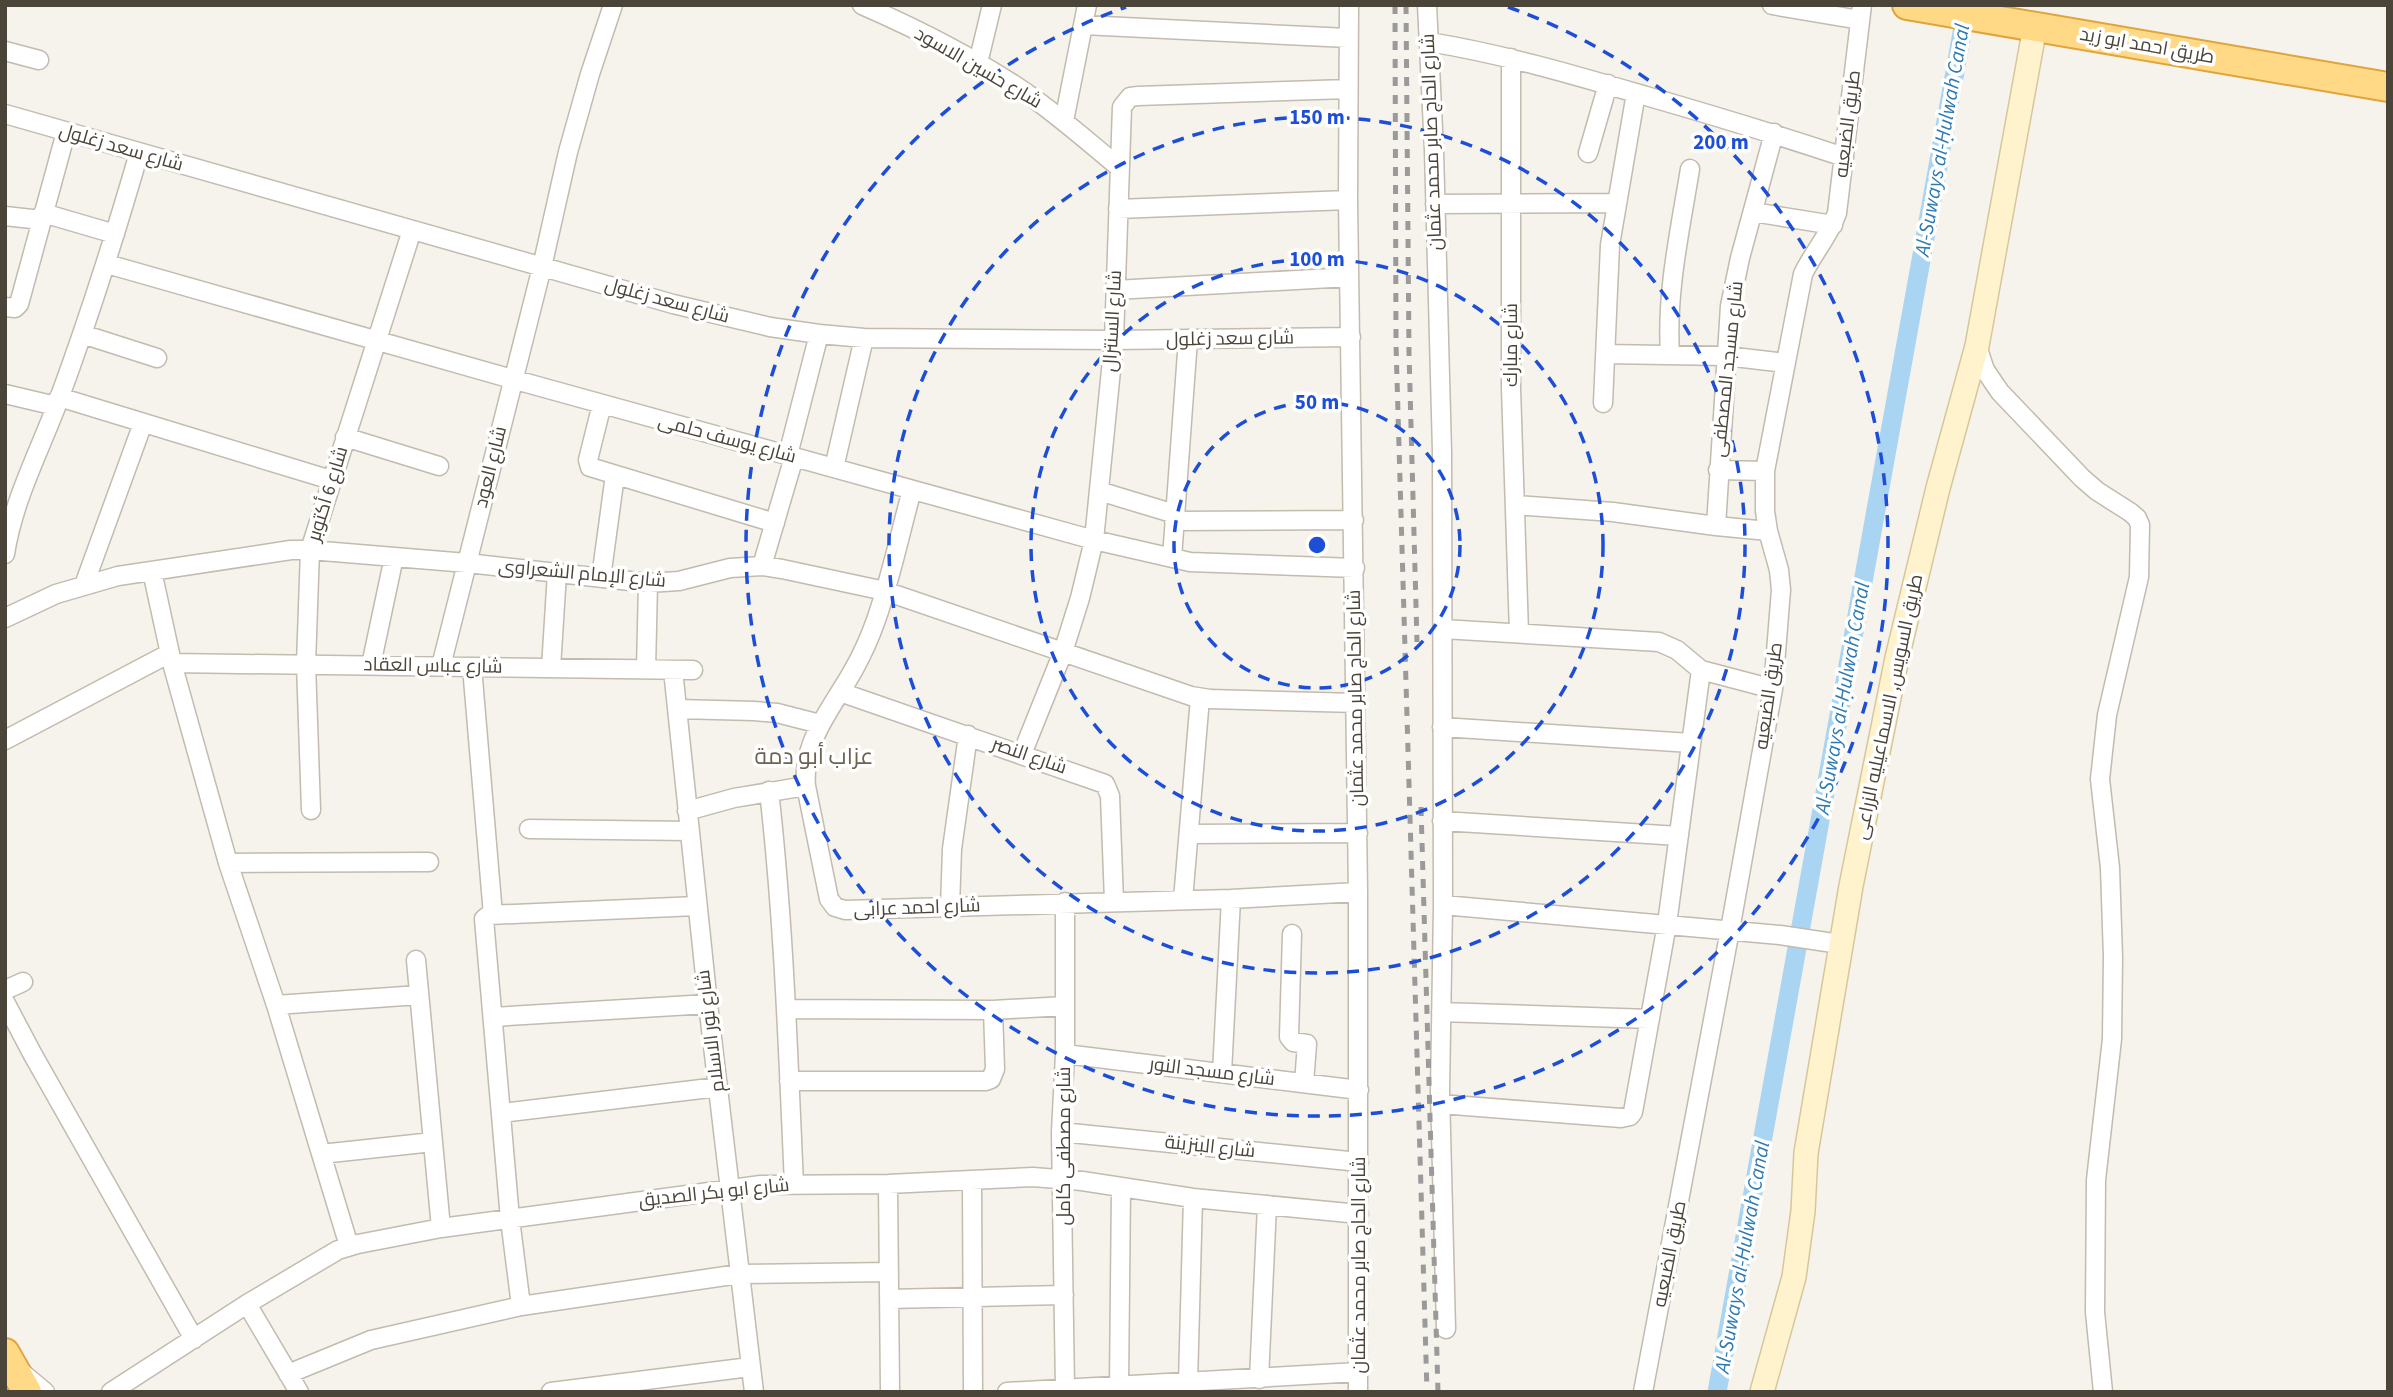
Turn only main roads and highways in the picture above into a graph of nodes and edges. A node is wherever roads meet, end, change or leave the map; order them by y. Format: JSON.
{"nodes":[{"id":1,"x":1907,"y":5,"type":"edge"},
{"id":2,"x":2023,"y":24,"type":"junction"},
{"id":3,"x":2388,"y":87,"type":"edge"},
{"id":4,"x":9,"y":1360,"type":"edge"},
{"id":5,"x":27,"y":1392,"type":"edge"},
{"id":6,"x":1762,"y":1392,"type":"edge"}],
"edges":[{"from":1,"to":2,"type":"highway","name":"طريق احمد ابو زيد"},
{"from":2,"to":3,"type":"highway","name":"طريق احمد ابو زيد"},
{"from":2,"to":6,"type":"main road","name":"طريق السويس, الاسماعيليه الزراعى"},
{"from":4,"to":5,"type":"highway"}]}
